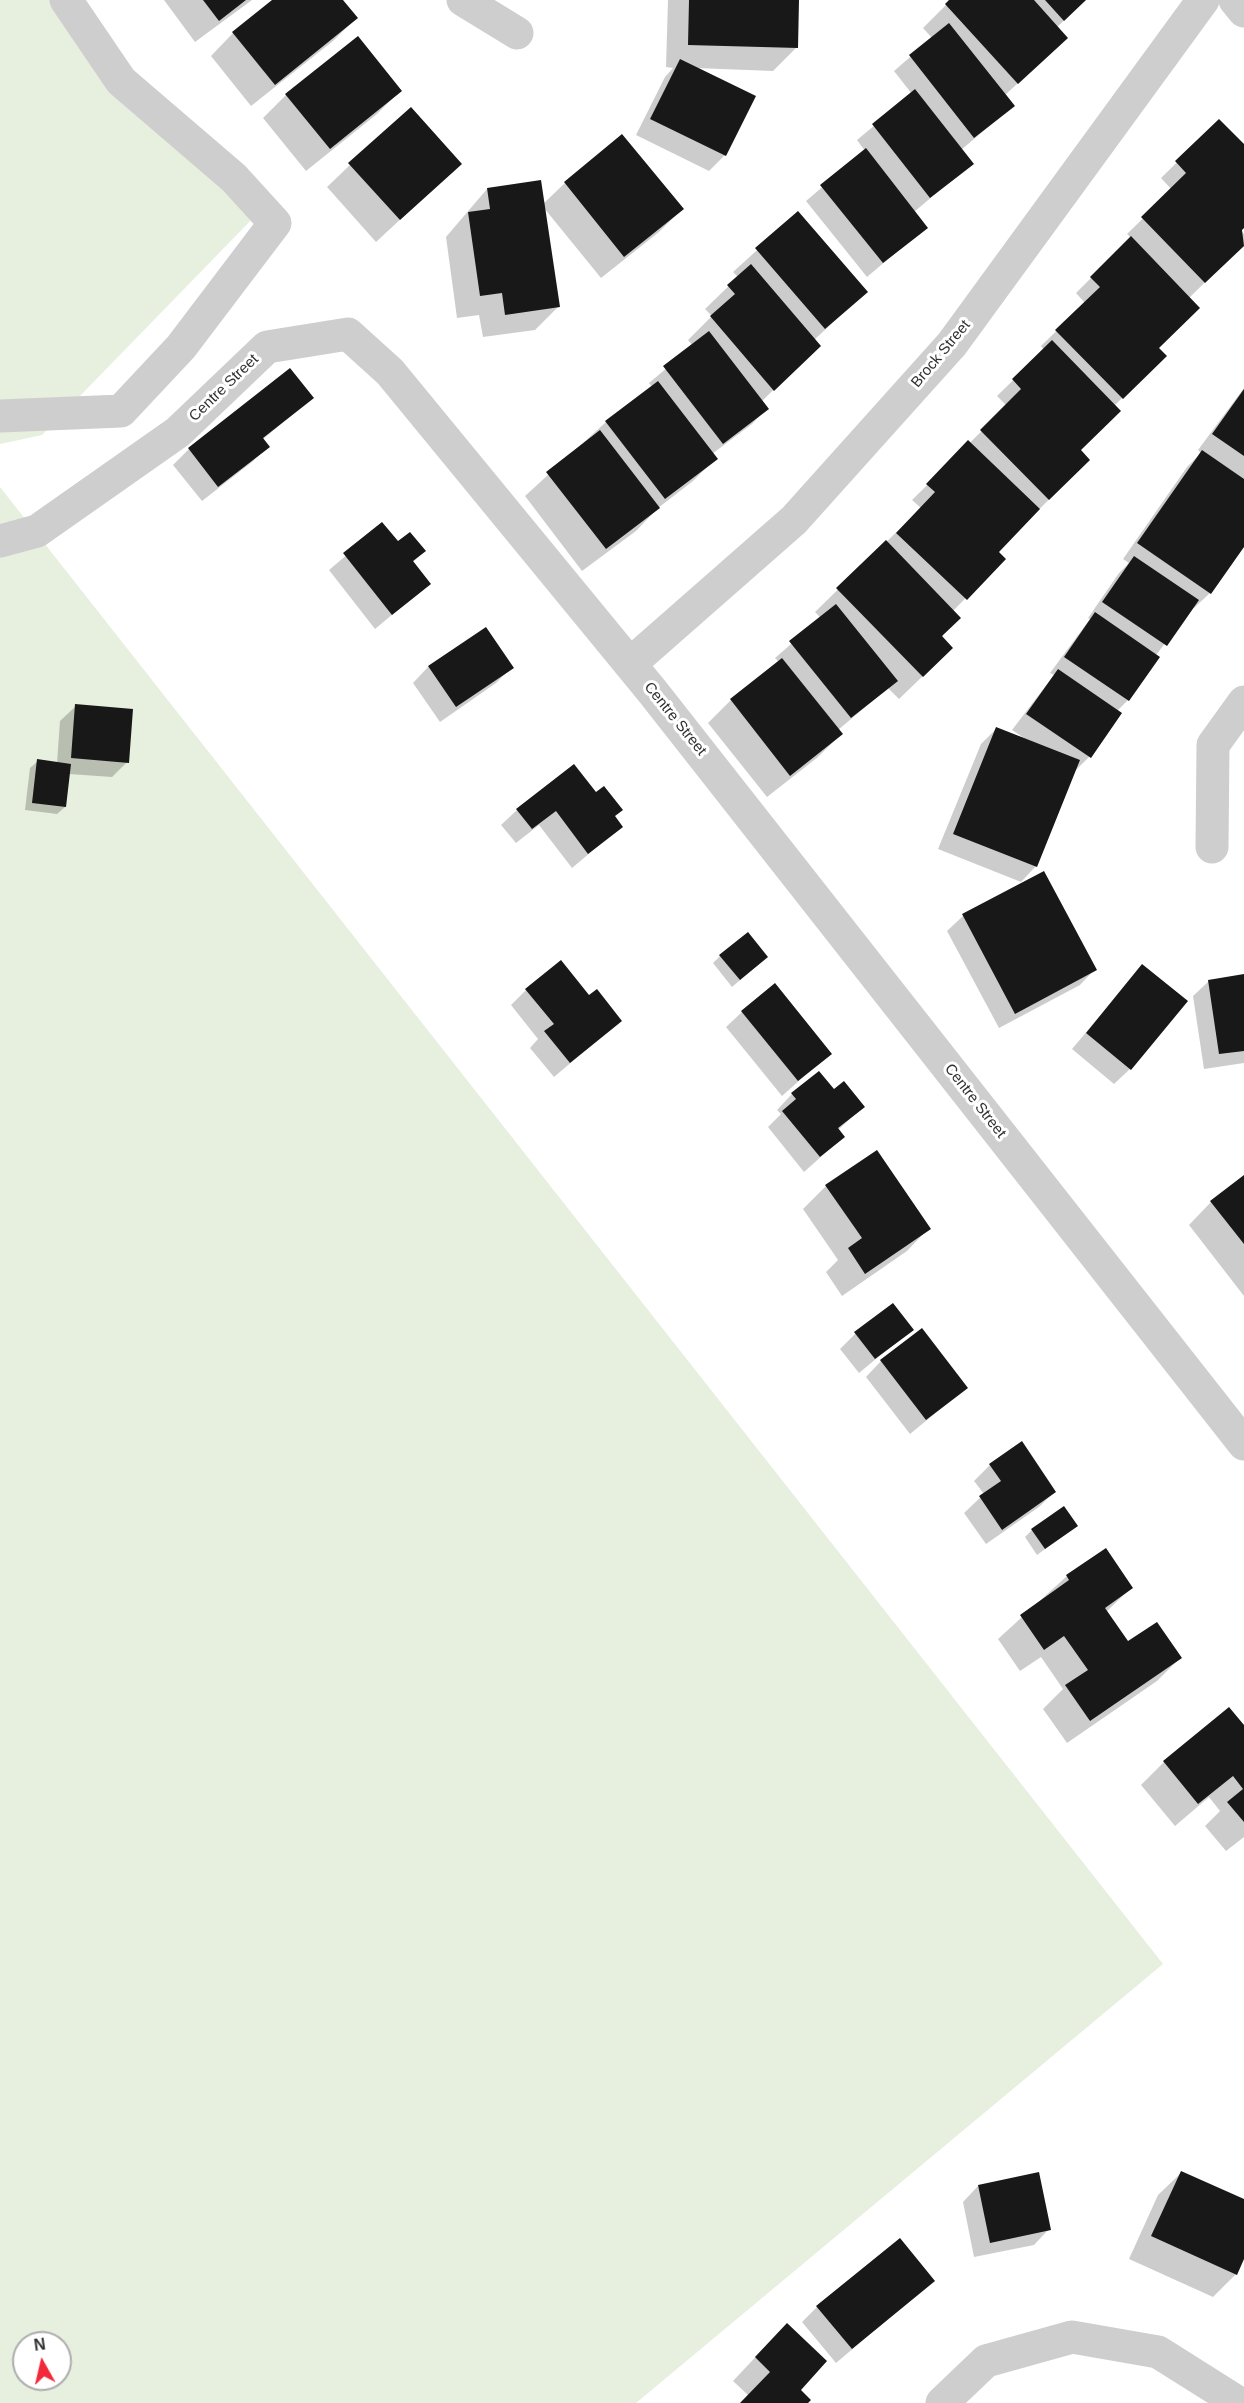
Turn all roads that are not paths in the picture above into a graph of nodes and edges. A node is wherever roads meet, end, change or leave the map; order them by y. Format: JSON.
{"nodes":[{"id":1,"x":66,"y":0,"type":"edge"},
{"id":2,"x":463,"y":0,"type":"edge"},
{"id":3,"x":1203,"y":0,"type":"edge"},
{"id":4,"x":1235,"y":0,"type":"edge"},
{"id":5,"x":1244,"y":11,"type":"edge"},
{"id":6,"x":516,"y":33,"type":"dead end"},
{"id":7,"x":0,"y":416,"type":"edge"},
{"id":8,"x":0,"y":541,"type":"edge"},
{"id":9,"x":630,"y":664,"type":"junction"},
{"id":10,"x":1244,"y":702,"type":"edge"},
{"id":11,"x":1212,"y":847,"type":"dead end"},
{"id":12,"x":1244,"y":1444,"type":"edge"},
{"id":13,"x":942,"y":2403,"type":"edge"},
{"id":14,"x":1239,"y":2403,"type":"edge"}],
"edges":[{"from":1,"to":7,"type":"street"},
{"from":2,"to":6,"type":"street"},
{"from":3,"to":9,"type":"street","name":"Brock Street"},
{"from":4,"to":5,"type":"street"},
{"from":8,"to":9,"type":"street","name":"Centre Street"},
{"from":9,"to":12,"type":"street","name":"Centre Street"},
{"from":10,"to":11,"type":"street"},
{"from":13,"to":14,"type":"street"}]}
